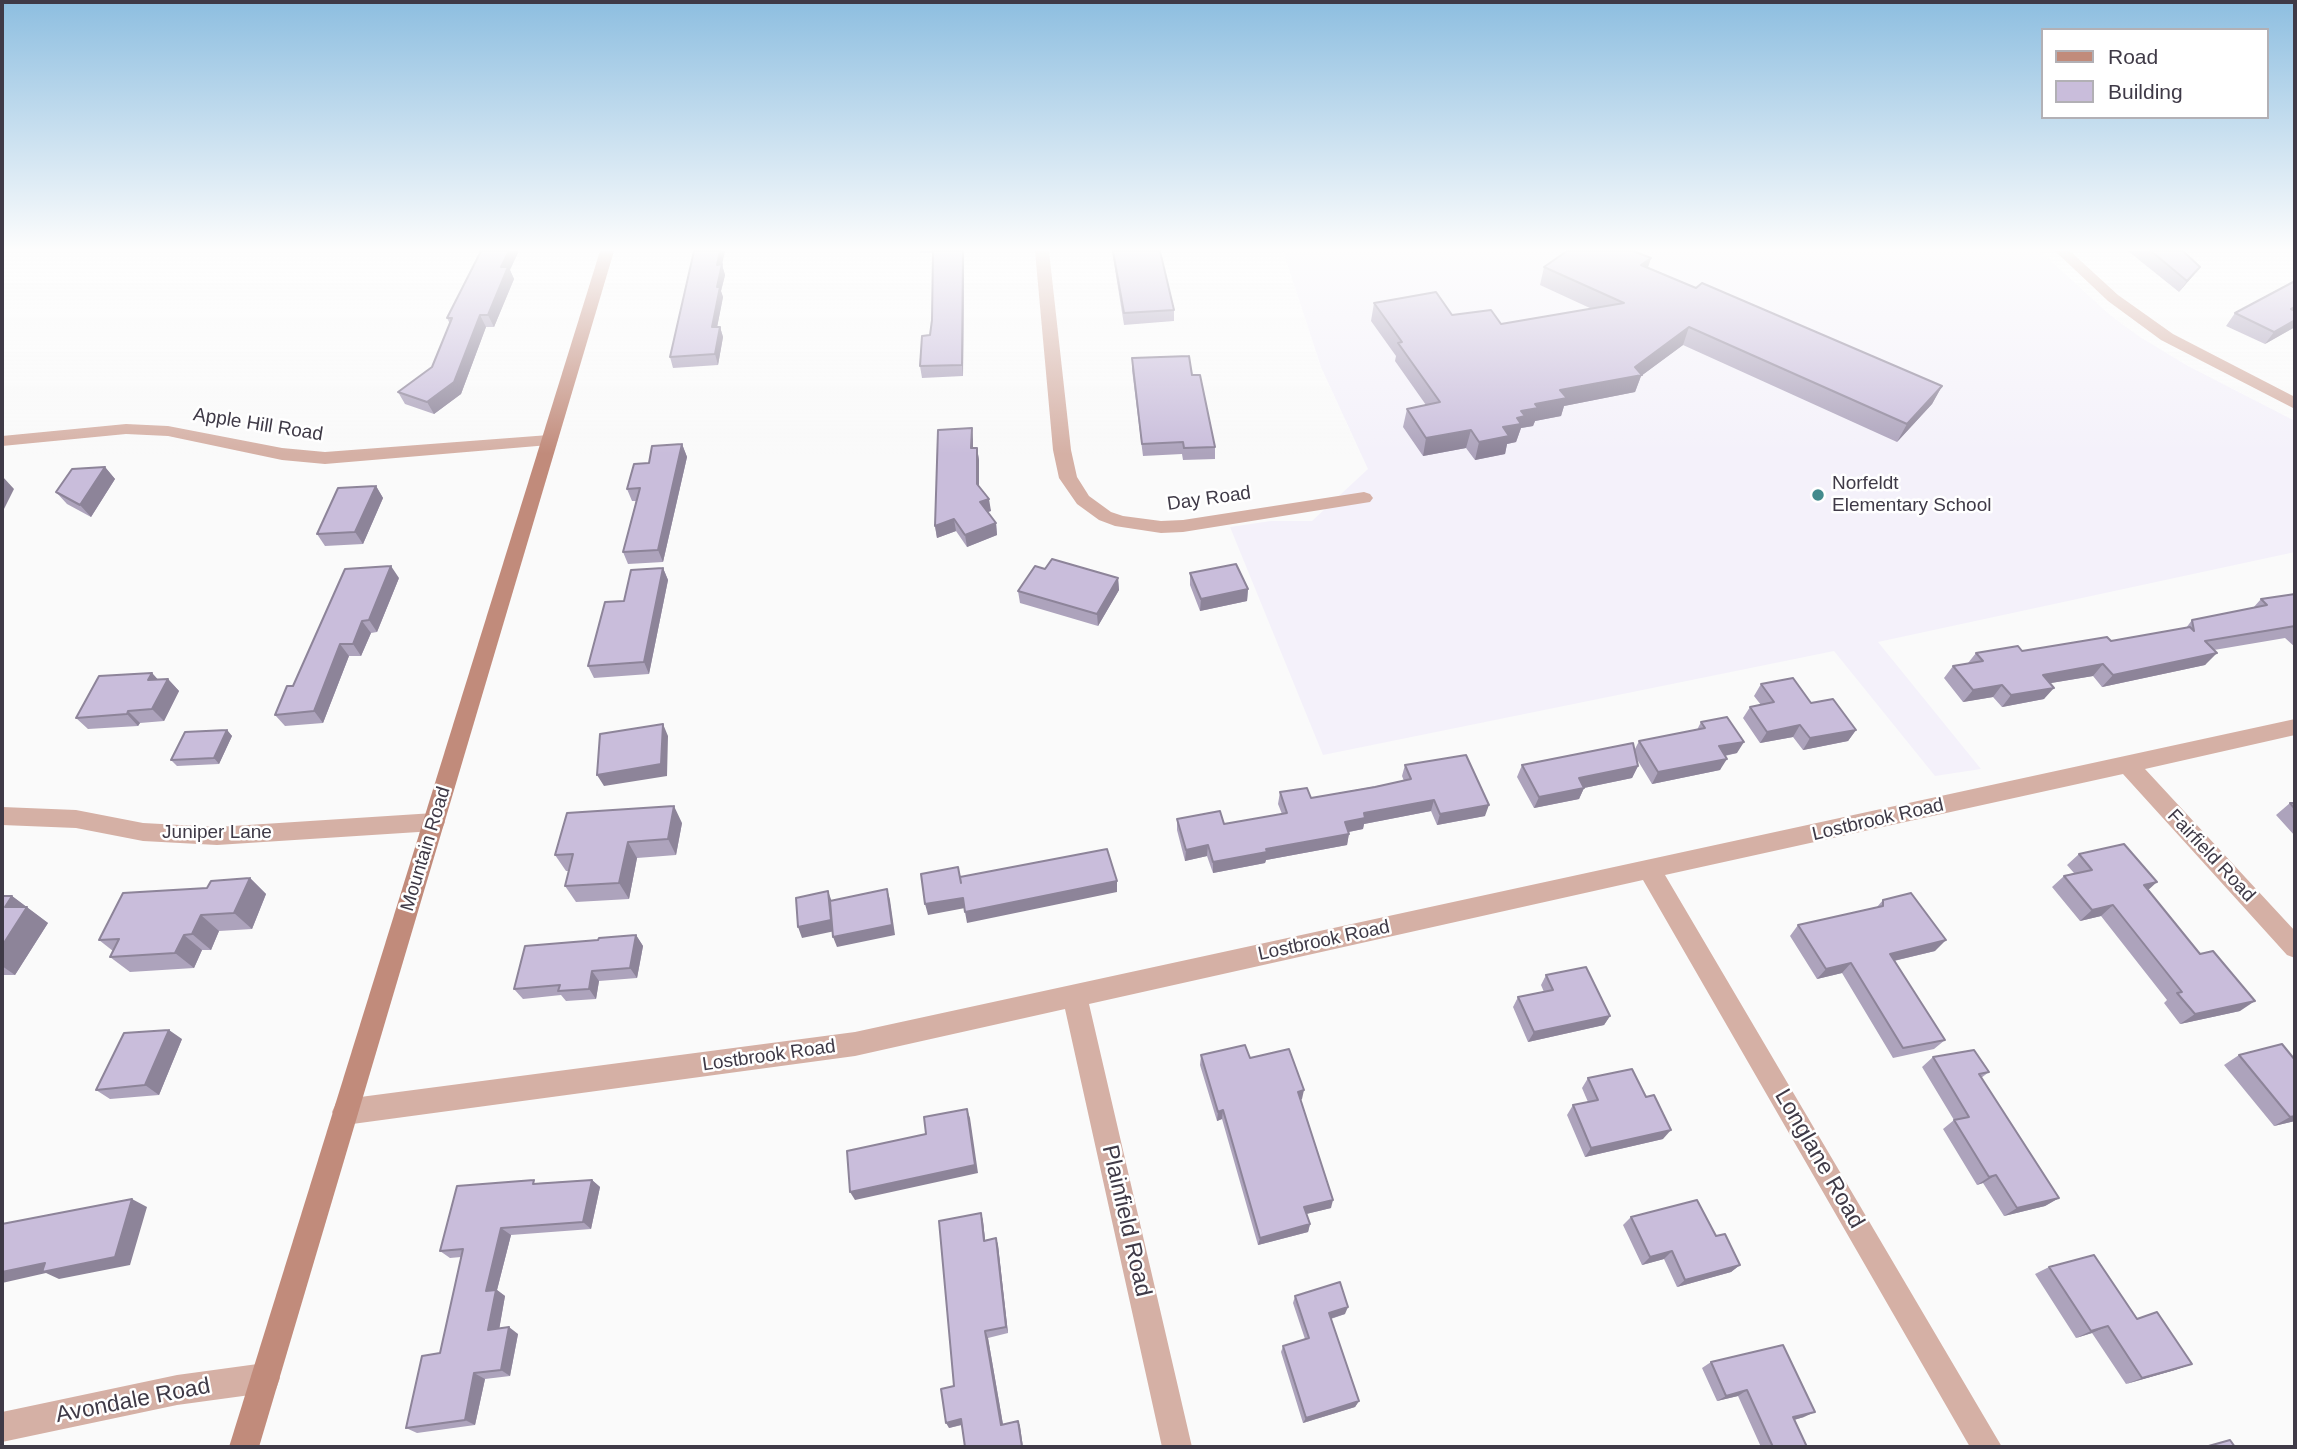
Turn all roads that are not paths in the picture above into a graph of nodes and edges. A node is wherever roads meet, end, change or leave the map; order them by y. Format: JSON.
{"nodes":[{"id":1,"x":586,"y":319,"type":"edge"},
{"id":2,"x":1048,"y":319,"type":"edge"},
{"id":3,"x":2140,"y":319,"type":"edge"},
{"id":4,"x":2292,"y":398,"type":"edge"},
{"id":5,"x":549,"y":440,"type":"junction"},
{"id":6,"x":2,"y":441,"type":"edge"},
{"id":7,"x":1364,"y":498,"type":"dead end"},
{"id":8,"x":2295,"y":727,"type":"edge"},
{"id":9,"x":2127,"y":764,"type":"junction"},
{"id":10,"x":2,"y":816,"type":"edge"},
{"id":11,"x":434,"y":822,"type":"junction"},
{"id":12,"x":1650,"y":871,"type":"junction"},
{"id":13,"x":2295,"y":947,"type":"edge"},
{"id":14,"x":1074,"y":994,"type":"junction"},
{"id":15,"x":345,"y":1112,"type":"junction"},
{"id":16,"x":265,"y":1378,"type":"junction"},
{"id":17,"x":2,"y":1427,"type":"edge"},
{"id":18,"x":244,"y":1447,"type":"edge"},
{"id":19,"x":1177,"y":1447,"type":"edge"},
{"id":20,"x":1987,"y":1447,"type":"edge"}],
"edges":[{"from":1,"to":5,"type":"main road","name":"Mountain Road"},
{"from":2,"to":7,"type":"street","name":"Day Road"},
{"from":3,"to":4,"type":"street"},
{"from":5,"to":6,"type":"street","name":"Apple Hill Road"},
{"from":5,"to":11,"type":"main road","name":"Mountain Road"},
{"from":8,"to":9,"type":"street","name":"Lostbrook Road"},
{"from":9,"to":12,"type":"street","name":"Lostbrook Road"},
{"from":9,"to":13,"type":"street","name":"Fairfield Road"},
{"from":10,"to":11,"type":"street","name":"Juniper Lane"},
{"from":11,"to":15,"type":"main road","name":"Mountain Road"},
{"from":12,"to":14,"type":"street","name":"Lostbrook Road"},
{"from":12,"to":20,"type":"street","name":"Longlane Road"},
{"from":14,"to":15,"type":"street","name":"Lostbrook Road"},
{"from":14,"to":19,"type":"street","name":"Plainfield Road"},
{"from":15,"to":16,"type":"main road","name":"Mountain Road"},
{"from":16,"to":17,"type":"street","name":"Avondale Road"},
{"from":16,"to":18,"type":"main road","name":"Mountain Road"}]}
